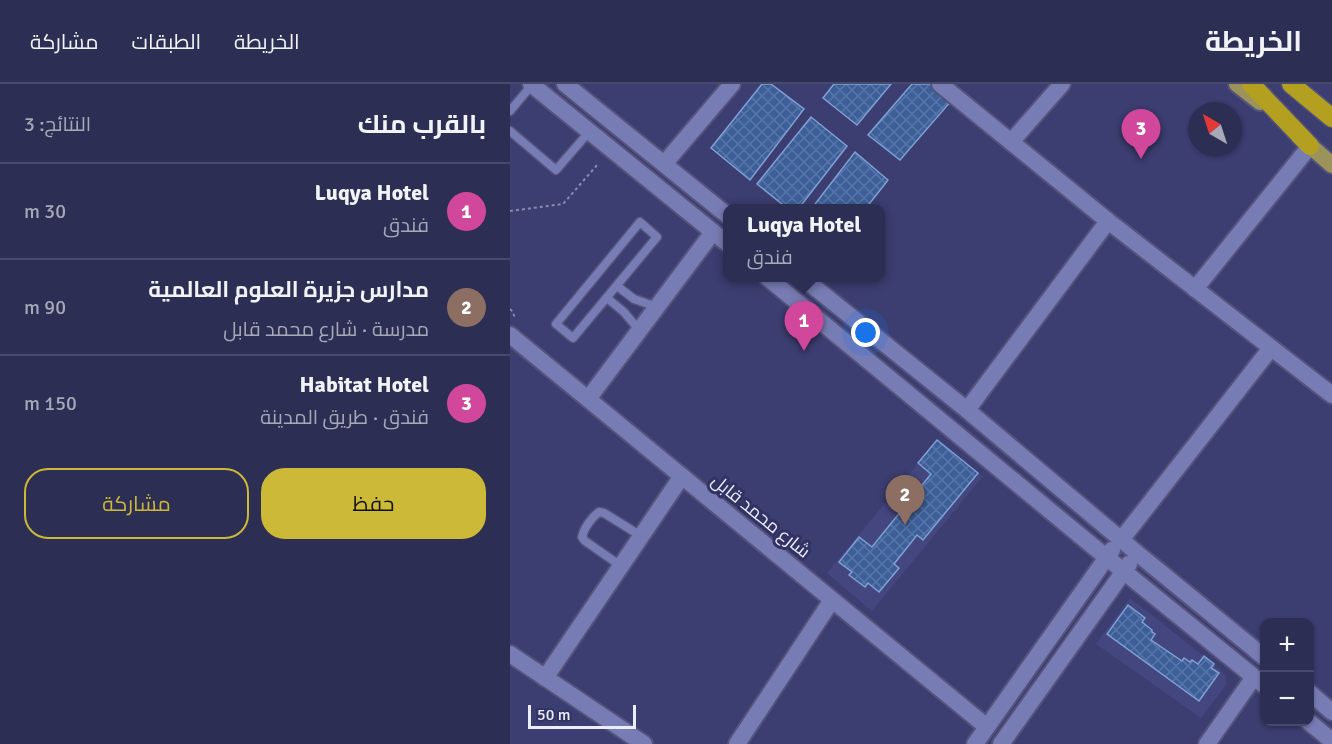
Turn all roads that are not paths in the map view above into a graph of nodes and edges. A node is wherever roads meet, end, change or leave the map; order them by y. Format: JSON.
{"nodes":[{"id":1,"x":532,"y":84,"type":"edge"},
{"id":2,"x":565,"y":84,"type":"edge"},
{"id":3,"x":732,"y":84,"type":"edge"},
{"id":4,"x":940,"y":84,"type":"edge"},
{"id":5,"x":1062,"y":84,"type":"edge"},
{"id":6,"x":1237,"y":84,"type":"edge"},
{"id":7,"x":1251,"y":84,"type":"edge"},
{"id":8,"x":1291,"y":84,"type":"edge"},
{"id":9,"x":510,"y":111,"type":"edge"},
{"id":10,"x":1332,"y":118,"type":"edge"},
{"id":11,"x":510,"y":131,"type":"edge"},
{"id":12,"x":589,"y":132,"type":"junction"},
{"id":13,"x":1011,"y":142,"type":"junction"},
{"id":14,"x":1310,"y":146,"type":"junction"},
{"id":15,"x":664,"y":164,"type":"junction"},
{"id":16,"x":1332,"y":165,"type":"edge"},
{"id":17,"x":723,"y":212,"type":"edge"},
{"id":18,"x":1108,"y":221,"type":"junction"},
{"id":19,"x":713,"y":232,"type":"junction"},
{"id":20,"x":723,"y":240,"type":"edge"},
{"id":21,"x":773,"y":282,"type":"edge"},
{"id":22,"x":808,"y":282,"type":"edge"},
{"id":23,"x":616,"y":286,"type":"junction"},
{"id":24,"x":1195,"y":289,"type":"junction"},
{"id":25,"x":607,"y":298,"type":"junction"},
{"id":26,"x":657,"y":307,"type":"junction"},
{"id":27,"x":847,"y":314,"type":"junction"},
{"id":28,"x":639,"y":330,"type":"junction"},
{"id":29,"x":833,"y":331,"type":"junction"},
{"id":30,"x":513,"y":335,"type":"edge"},
{"id":31,"x":1271,"y":348,"type":"junction"},
{"id":32,"x":1332,"y":395,"type":"edge"},
{"id":33,"x":588,"y":399,"type":"junction"},
{"id":34,"x":966,"y":410,"type":"junction"},
{"id":35,"x":682,"y":476,"type":"junction"},
{"id":36,"x":641,"y":536,"type":"junction"},
{"id":37,"x":1120,"y":540,"type":"junction"},
{"id":38,"x":1137,"y":553,"type":"junction"},
{"id":39,"x":1106,"y":557,"type":"junction"},
{"id":40,"x":621,"y":566,"type":"junction"},
{"id":41,"x":1123,"y":570,"type":"junction"},
{"id":42,"x":832,"y":600,"type":"junction"},
{"id":43,"x":510,"y":654,"type":"edge"},
{"id":44,"x":1260,"y":654,"type":"edge"},
{"id":45,"x":545,"y":678,"type":"junction"},
{"id":46,"x":1259,"y":681,"type":"edge"},
{"id":47,"x":1314,"y":696,"type":"edge"},
{"id":48,"x":1332,"y":712,"type":"edge"},
{"id":49,"x":1314,"y":726,"type":"edge"},
{"id":50,"x":987,"y":727,"type":"junction"},
{"id":51,"x":1332,"y":741,"type":"edge"},
{"id":52,"x":644,"y":744,"type":"edge"},
{"id":53,"x":737,"y":744,"type":"edge"},
{"id":54,"x":975,"y":744,"type":"edge"},
{"id":55,"x":1001,"y":744,"type":"edge"},
{"id":56,"x":1207,"y":744,"type":"edge"}],
"edges":[{"from":1,"to":9,"type":"lane"},
{"from":1,"to":12,"type":"street"},
{"from":2,"to":15,"type":"street"},
{"from":3,"to":15,"type":"street"},
{"from":4,"to":13,"type":"street"},
{"from":5,"to":13,"type":"street"},
{"from":6,"to":14,"type":"main road"},
{"from":7,"to":14,"type":"highway"},
{"from":8,"to":10,"type":"highway"},
{"from":11,"to":12,"type":"lane"},
{"from":12,"to":19,"type":"street"},
{"from":13,"to":18,"type":"street"},
{"from":14,"to":16,"type":"main road"},
{"from":14,"to":24,"type":"street"},
{"from":15,"to":17,"type":"street"},
{"from":18,"to":24,"type":"street"},
{"from":18,"to":34,"type":"street"},
{"from":19,"to":20,"type":"street"},
{"from":19,"to":26,"type":"street"},
{"from":21,"to":29,"type":"street"},
{"from":22,"to":27,"type":"street"},
{"from":23,"to":25,"type":"lane"},
{"from":23,"to":25,"type":"lane"},
{"from":23,"to":26,"type":"lane"},
{"from":24,"to":31,"type":"street"},
{"from":25,"to":28,"type":"lane"},
{"from":26,"to":28,"type":"street"},
{"from":27,"to":29,"type":"street"},
{"from":27,"to":34,"type":"street"},
{"from":28,"to":33,"type":"street"},
{"from":29,"to":39,"type":"street"},
{"from":30,"to":33,"type":"street","name":"شارع محمد قابل"},
{"from":31,"to":32,"type":"street"},
{"from":31,"to":37,"type":"street"},
{"from":33,"to":35,"type":"street","name":"شارع محمد قابل"},
{"from":34,"to":37,"type":"street"},
{"from":35,"to":36,"type":"street"},
{"from":35,"to":42,"type":"street","name":"شارع محمد قابل"},
{"from":36,"to":40,"type":"street"},
{"from":36,"to":40,"type":"lane"},
{"from":37,"to":38,"type":"street"},
{"from":37,"to":39,"type":"street"},
{"from":38,"to":41,"type":"street"},
{"from":38,"to":44,"type":"street"},
{"from":39,"to":41,"type":"street"},
{"from":39,"to":50,"type":"street"},
{"from":40,"to":45,"type":"street"},
{"from":41,"to":46,"type":"street"},
{"from":41,"to":55,"type":"street"},
{"from":42,"to":50,"type":"street","name":"شارع محمد قابل"},
{"from":42,"to":53,"type":"street"},
{"from":43,"to":45,"type":"street"},
{"from":45,"to":52,"type":"street"},
{"from":46,"to":56,"type":"street"},
{"from":47,"to":48,"type":"street"},
{"from":49,"to":51,"type":"street"},
{"from":50,"to":54,"type":"street"}]}
